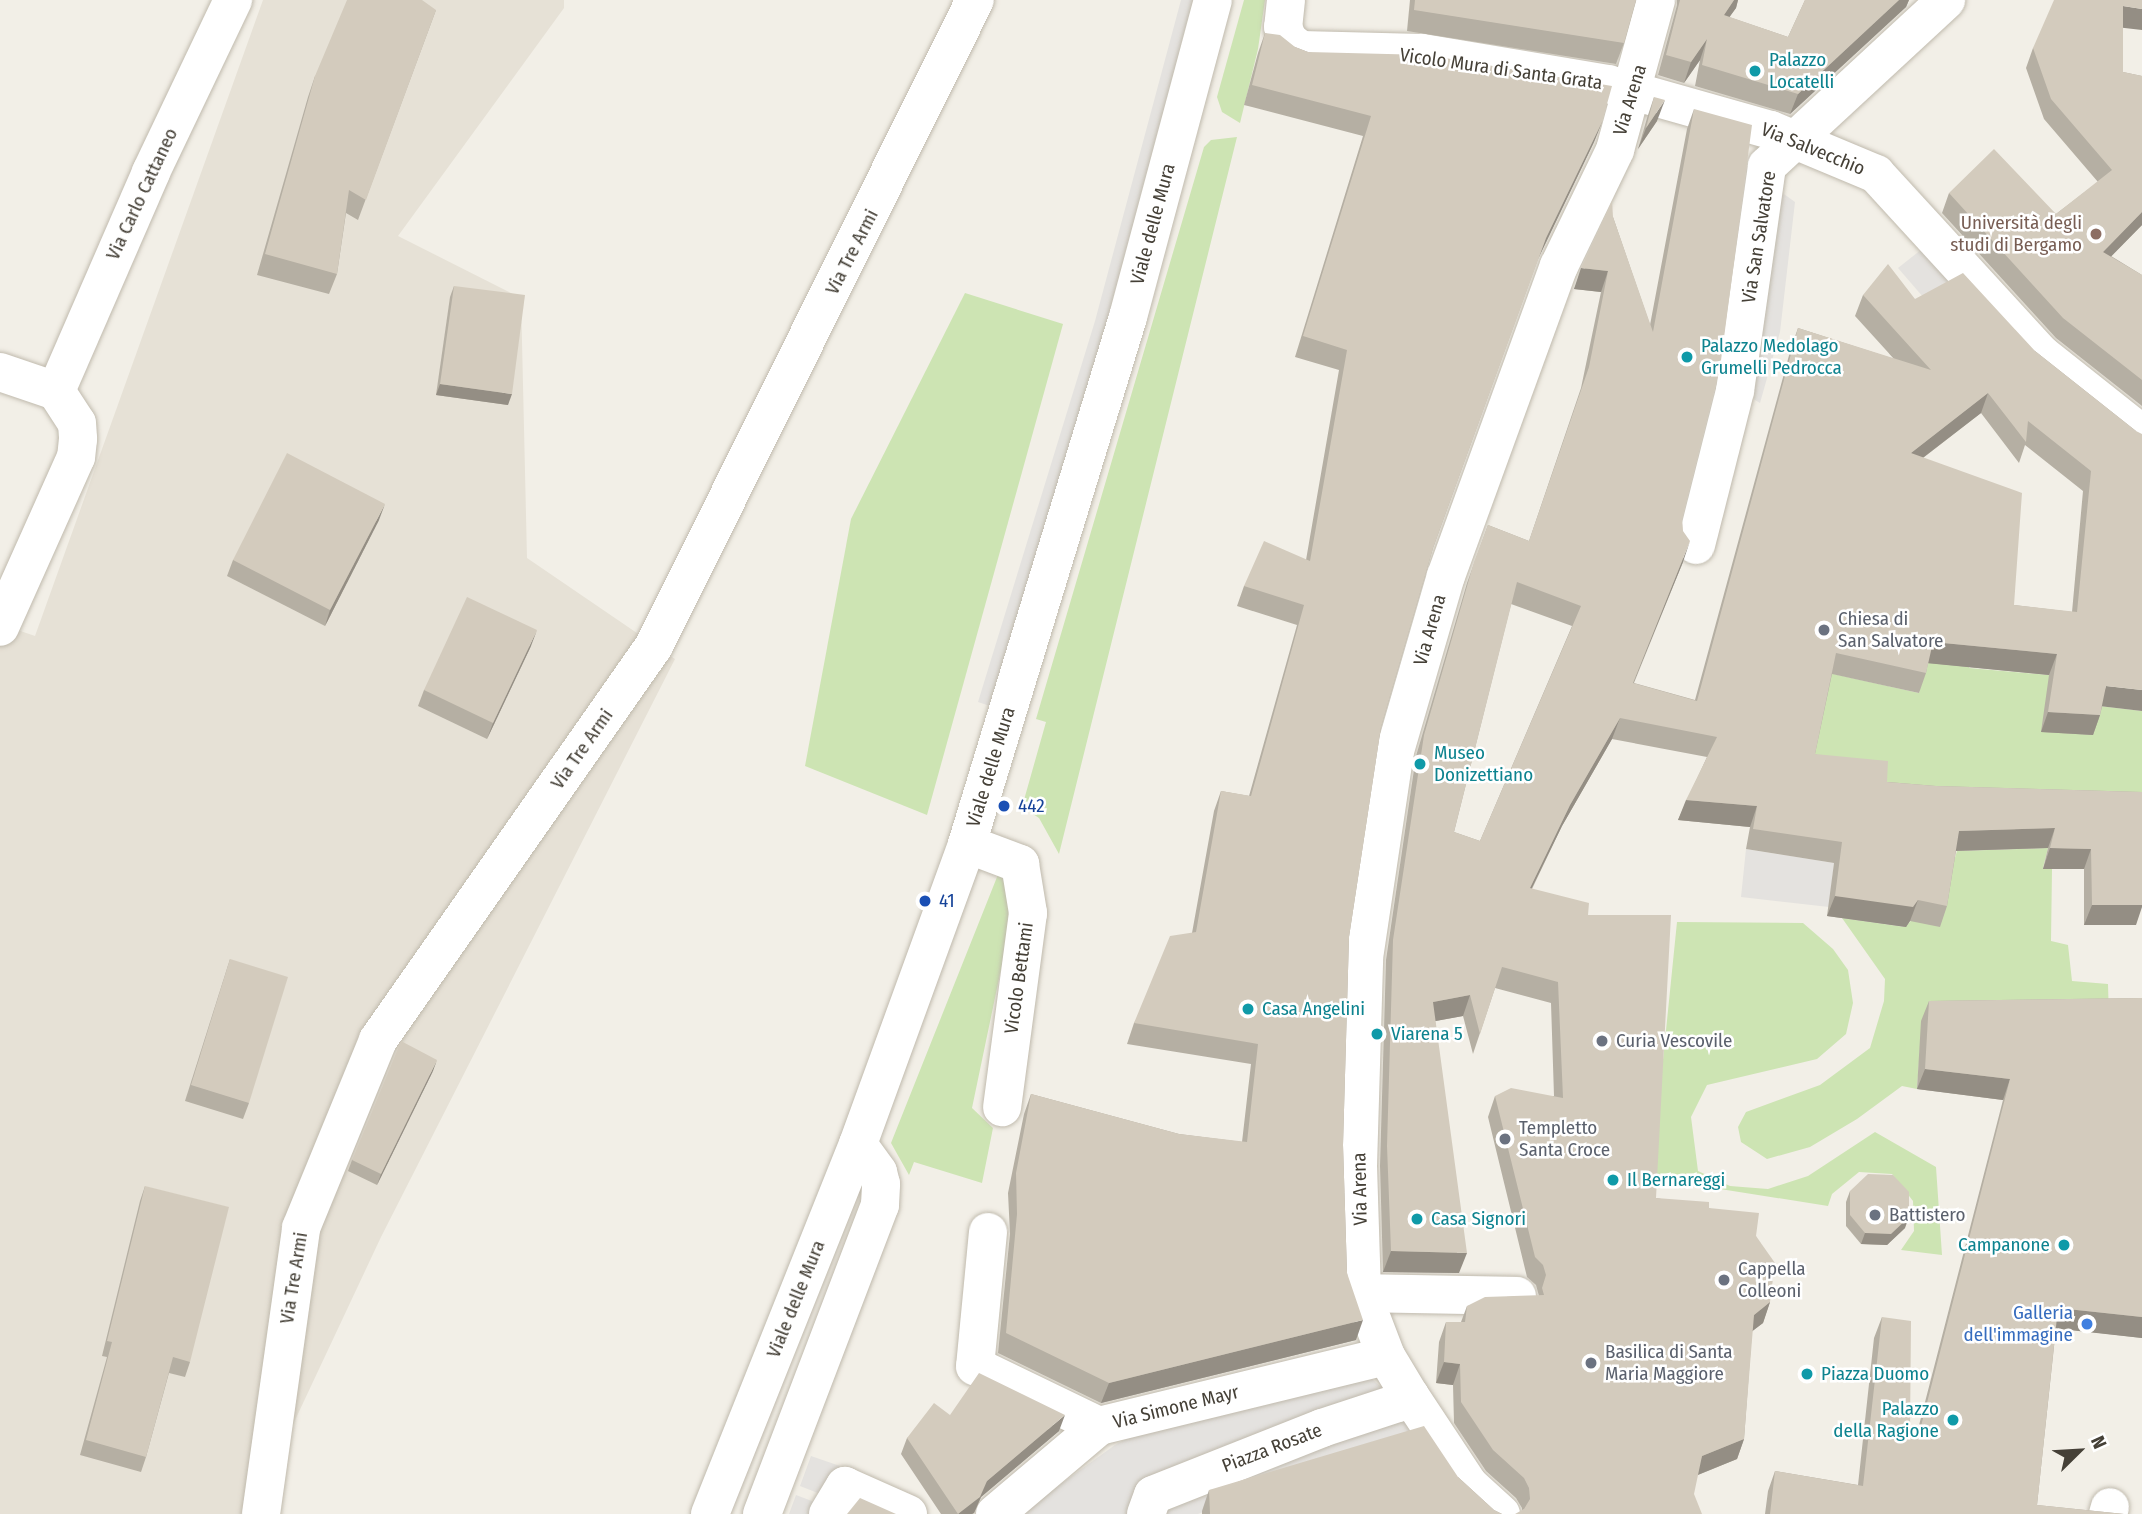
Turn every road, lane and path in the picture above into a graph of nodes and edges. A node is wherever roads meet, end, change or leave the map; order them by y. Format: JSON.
{"nodes":[{"id":1,"x":233,"y":0,"type":"edge"},
{"id":2,"x":975,"y":0,"type":"edge"},
{"id":3,"x":1213,"y":0,"type":"edge"},
{"id":4,"x":1286,"y":0,"type":"edge"},
{"id":5,"x":1657,"y":0,"type":"edge"},
{"id":6,"x":1946,"y":0,"type":"edge"},
{"id":7,"x":1632,"y":91,"type":"junction"},
{"id":8,"x":1792,"y":141,"type":"junction"},
{"id":9,"x":0,"y":372,"type":"edge"},
{"id":10,"x":56,"y":391,"type":"junction"},
{"id":11,"x":2142,"y":435,"type":"edge"},
{"id":12,"x":1696,"y":545,"type":"dead end"},
{"id":13,"x":0,"y":627,"type":"edge"},
{"id":14,"x":967,"y":844,"type":"junction"},
{"id":15,"x":1002,"y":1107,"type":"dead end"},
{"id":16,"x":858,"y":1144,"type":"junction"},
{"id":17,"x":988,"y":1232,"type":"dead end"},
{"id":18,"x":1362,"y":1293,"type":"junction"},
{"id":19,"x":1517,"y":1296,"type":"edge"},
{"id":20,"x":1386,"y":1356,"type":"junction"},
{"id":21,"x":1410,"y":1396,"type":"junction"},
{"id":22,"x":1099,"y":1426,"type":"junction"},
{"id":23,"x":261,"y":1514,"type":"edge"},
{"id":24,"x":710,"y":1514,"type":"edge"},
{"id":25,"x":762,"y":1514,"type":"edge"},
{"id":26,"x":828,"y":1514,"type":"edge"},
{"id":27,"x":908,"y":1514,"type":"edge"},
{"id":28,"x":995,"y":1514,"type":"edge"},
{"id":29,"x":1146,"y":1514,"type":"edge"},
{"id":30,"x":1501,"y":1514,"type":"edge"}],
"edges":[{"from":1,"to":10,"type":"street","name":"Via Carlo Cattaneo"},
{"from":2,"to":23,"type":"street","name":"Via Tre Armi"},
{"from":3,"to":14,"type":"street","name":"Viale delle Mura"},
{"from":4,"to":7,"type":"street","name":"Vicolo Mura di Santa Grata"},
{"from":5,"to":7,"type":"street","name":"Via Arena"},
{"from":6,"to":8,"type":"street","name":"Via San Salvatore"},
{"from":7,"to":8,"type":"street","name":"Via Salvecchio"},
{"from":7,"to":18,"type":"street","name":"Via Arena"},
{"from":8,"to":11,"type":"street","name":"Via Salvecchio"},
{"from":8,"to":12,"type":"street","name":"Via San Salvatore"},
{"from":9,"to":10,"type":"street"},
{"from":10,"to":13,"type":"street"},
{"from":14,"to":15,"type":"street","name":"Vicolo Bettami"},
{"from":14,"to":16,"type":"street","name":"Viale delle Mura"},
{"from":16,"to":24,"type":"street","name":"Viale delle Mura"},
{"from":16,"to":25,"type":"street"},
{"from":17,"to":22,"type":"street"},
{"from":18,"to":19,"type":"street"},
{"from":18,"to":20,"type":"street","name":"Via Arena"},
{"from":20,"to":21,"type":"street"},
{"from":20,"to":22,"type":"street","name":"Via Simone Mayr"},
{"from":21,"to":29,"type":"street","name":"Piazza Rosate"},
{"from":21,"to":30,"type":"street"},
{"from":22,"to":28,"type":"street","name":"Via Simone Mayr"},
{"from":26,"to":27,"type":"street"}]}
